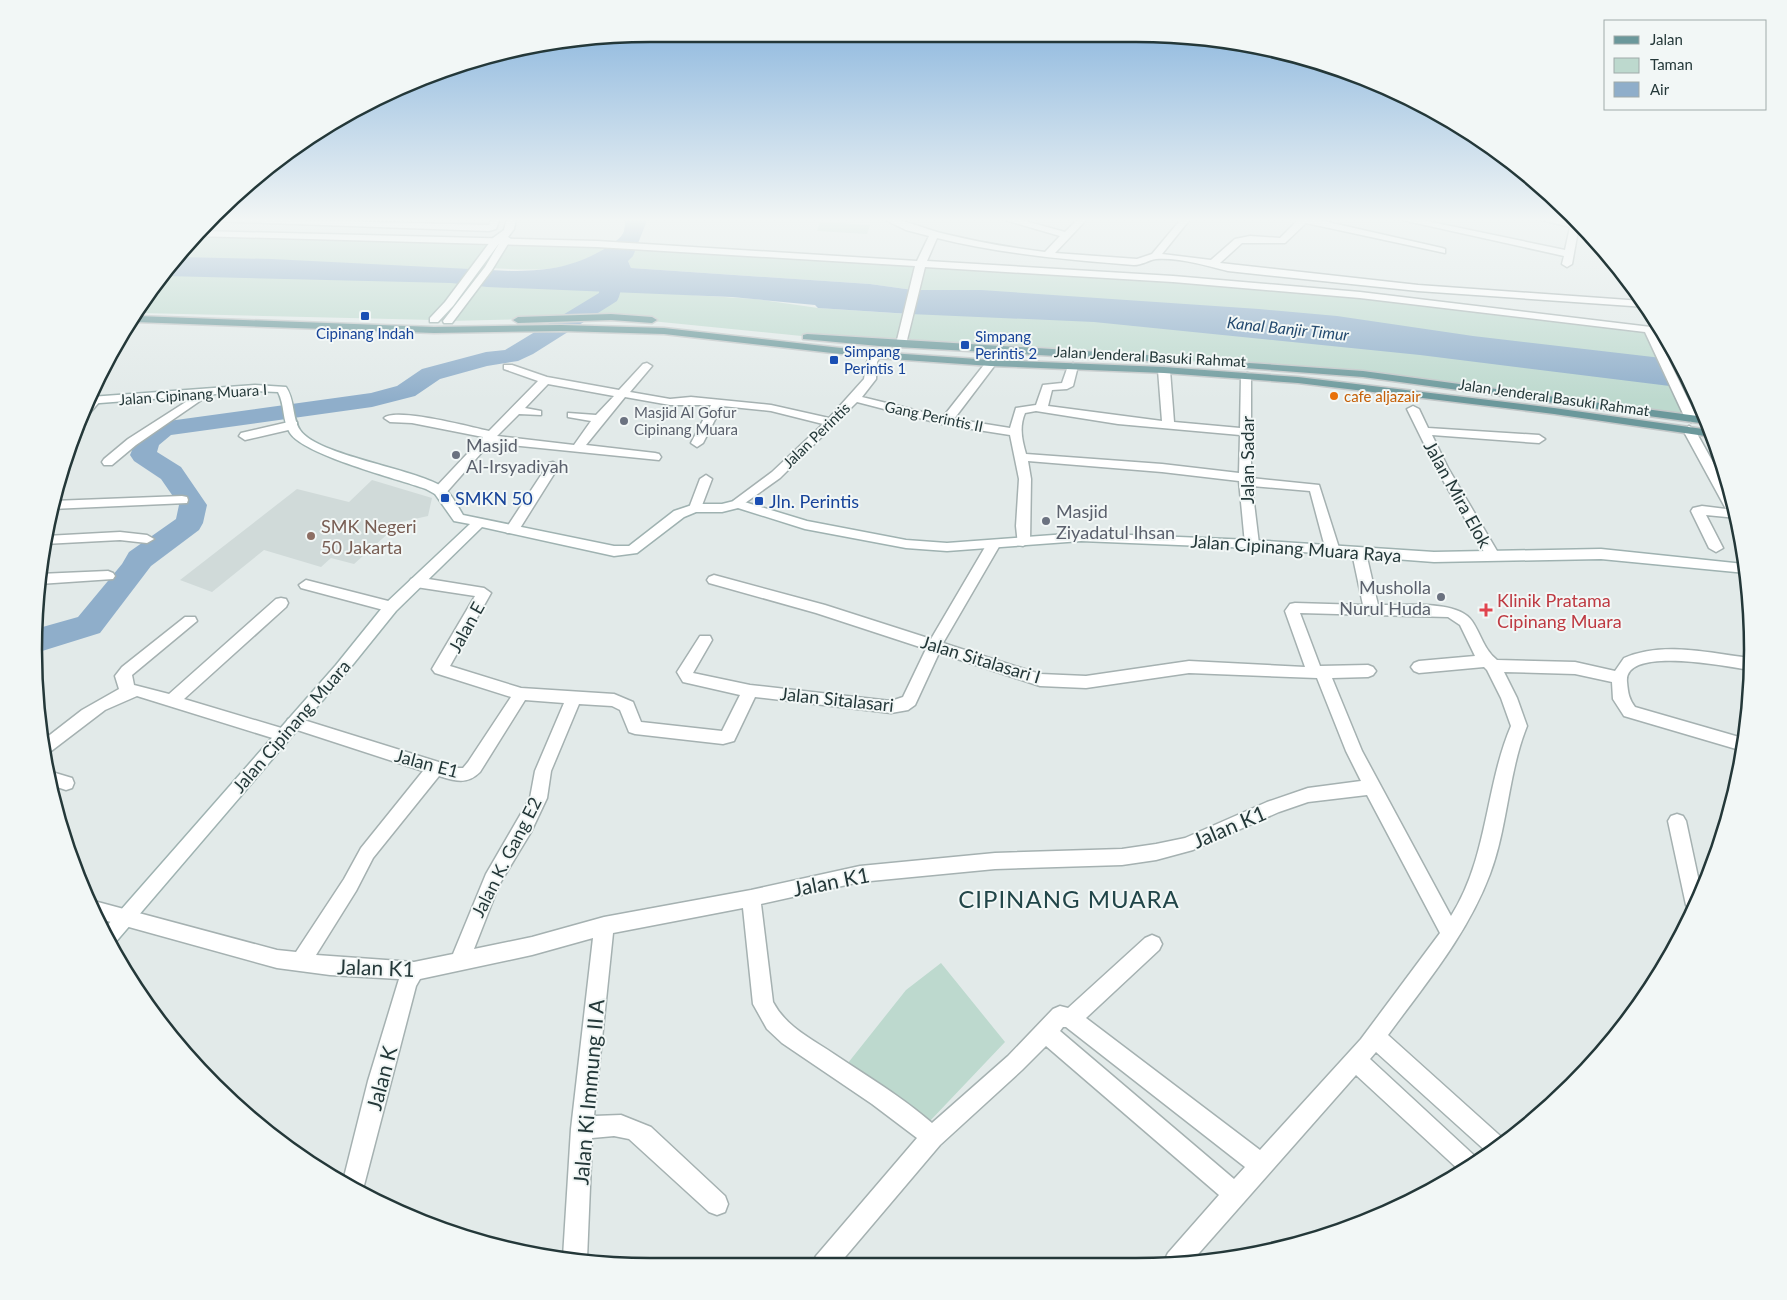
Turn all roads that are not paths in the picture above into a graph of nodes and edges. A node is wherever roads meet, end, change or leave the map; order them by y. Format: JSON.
{"nodes":[{"id":1,"x":469,"y":279,"type":"edge"},
{"id":2,"x":478,"y":279,"type":"edge"},
{"id":3,"x":917,"y":279,"type":"edge"},
{"id":4,"x":1166,"y":279,"type":"edge"},
{"id":5,"x":1323,"y":279,"type":"edge"},
{"id":6,"x":1636,"y":303,"type":"edge"},
{"id":7,"x":144,"y":313,"type":"edge"},
{"id":8,"x":141,"y":319,"type":"edge"},
{"id":9,"x":434,"y":320,"type":"junction"},
{"id":10,"x":448,"y":321,"type":"junction"},
{"id":11,"x":625,"y":323,"type":"junction"},
{"id":12,"x":513,"y":325,"type":"junction"},
{"id":13,"x":1653,"y":331,"type":"edge"},
{"id":14,"x":901,"y":344,"type":"junction"},
{"id":15,"x":876,"y":355,"type":"junction"},
{"id":16,"x":991,"y":363,"type":"junction"},
{"id":17,"x":647,"y":366,"type":"dead end"},
{"id":18,"x":1073,"y":366,"type":"junction"},
{"id":19,"x":508,"y":367,"type":"dead end"},
{"id":20,"x":1164,"y":370,"type":"junction"},
{"id":21,"x":1247,"y":376,"type":"junction"},
{"id":22,"x":545,"y":380,"type":"junction"},
{"id":23,"x":206,"y":392,"type":"junction"},
{"id":24,"x":623,"y":394,"type":"junction"},
{"id":25,"x":854,"y":398,"type":"junction"},
{"id":26,"x":97,"y":401,"type":"edge"},
{"id":27,"x":718,"y":402,"type":"junction"},
{"id":28,"x":1041,"y":409,"type":"junction"},
{"id":29,"x":1413,"y":409,"type":"dead end"},
{"id":30,"x":516,"y":410,"type":"junction"},
{"id":31,"x":537,"y":413,"type":"dead end"},
{"id":32,"x":572,"y":416,"type":"dead end"},
{"id":33,"x":390,"y":418,"type":"dead end"},
{"id":34,"x":599,"y":419,"type":"junction"},
{"id":35,"x":946,"y":421,"type":"junction"},
{"id":36,"x":830,"y":422,"type":"junction"},
{"id":37,"x":1700,"y":422,"type":"edge"},
{"id":38,"x":292,"y":424,"type":"junction"},
{"id":39,"x":1168,"y":424,"type":"junction"},
{"id":40,"x":1690,"y":424,"type":"junction"},
{"id":41,"x":1703,"y":430,"type":"edge"},
{"id":42,"x":1424,"y":431,"type":"junction"},
{"id":43,"x":1015,"y":432,"type":"junction"},
{"id":44,"x":1246,"y":432,"type":"junction"},
{"id":45,"x":245,"y":436,"type":"dead end"},
{"id":46,"x":490,"y":437,"type":"junction"},
{"id":47,"x":1539,"y":440,"type":"dead end"},
{"id":48,"x":697,"y":443,"type":"dead end"},
{"id":49,"x":573,"y":448,"type":"dead end"},
{"id":50,"x":655,"y":457,"type":"dead end"},
{"id":51,"x":1022,"y":457,"type":"junction"},
{"id":52,"x":108,"y":462,"type":"dead end"},
{"id":53,"x":553,"y":466,"type":"dead end"},
{"id":54,"x":706,"y":480,"type":"dead end"},
{"id":55,"x":1245,"y":480,"type":"junction"},
{"id":56,"x":1722,"y":487,"type":"edge"},
{"id":57,"x":440,"y":491,"type":"junction"},
{"id":58,"x":182,"y":500,"type":"dead end"},
{"id":59,"x":738,"y":504,"type":"junction"},
{"id":60,"x":60,"y":505,"type":"edge"},
{"id":61,"x":695,"y":508,"type":"junction"},
{"id":62,"x":1729,"y":513,"type":"edge"},
{"id":63,"x":479,"y":523,"type":"junction"},
{"id":64,"x":512,"y":530,"type":"junction"},
{"id":65,"x":147,"y":539,"type":"dead end"},
{"id":66,"x":53,"y":540,"type":"edge"},
{"id":67,"x":1023,"y":542,"type":"junction"},
{"id":68,"x":1252,"y":544,"type":"junction"},
{"id":69,"x":993,"y":545,"type":"junction"},
{"id":70,"x":1716,"y":548,"type":"dead end"},
{"id":71,"x":1333,"y":551,"type":"junction"},
{"id":72,"x":1359,"y":553,"type":"junction"},
{"id":73,"x":1493,"y":556,"type":"junction"},
{"id":74,"x":1739,"y":568,"type":"edge"},
{"id":75,"x":108,"y":576,"type":"dead end"},
{"id":76,"x":47,"y":579,"type":"edge"},
{"id":77,"x":714,"y":580,"type":"dead end"},
{"id":78,"x":416,"y":582,"type":"junction"},
{"id":79,"x":306,"y":585,"type":"dead end"},
{"id":80,"x":281,"y":603,"type":"dead end"},
{"id":81,"x":392,"y":607,"type":"junction"},
{"id":82,"x":1372,"y":611,"type":"junction"},
{"id":83,"x":190,"y":621,"type":"dead end"},
{"id":84,"x":705,"y":640,"type":"dead end"},
{"id":85,"x":935,"y":645,"type":"junction"},
{"id":86,"x":1489,"y":663,"type":"junction"},
{"id":87,"x":1744,"y":663,"type":"edge"},
{"id":88,"x":1419,"y":667,"type":"dead end"},
{"id":89,"x":1368,"y":670,"type":"dead end"},
{"id":90,"x":1318,"y":671,"type":"junction"},
{"id":91,"x":1619,"y":678,"type":"junction"},
{"id":92,"x":128,"y":691,"type":"junction"},
{"id":93,"x":758,"y":691,"type":"junction"},
{"id":94,"x":521,"y":694,"type":"junction"},
{"id":95,"x":574,"y":697,"type":"junction"},
{"id":96,"x":172,"y":700,"type":"junction"},
{"id":97,"x":294,"y":723,"type":"junction"},
{"id":98,"x":282,"y":735,"type":"junction"},
{"id":99,"x":50,"y":743,"type":"edge"},
{"id":100,"x":1737,"y":743,"type":"edge"},
{"id":101,"x":435,"y":768,"type":"junction"},
{"id":102,"x":1372,"y":787,"type":"junction"},
{"id":103,"x":1677,"y":821,"type":"dead end"},
{"id":104,"x":1693,"y":894,"type":"edge"},
{"id":105,"x":751,"y":898,"type":"junction"},
{"id":106,"x":102,"y":911,"type":"edge"},
{"id":107,"x":126,"y":918,"type":"junction"},
{"id":108,"x":604,"y":926,"type":"junction"},
{"id":109,"x":113,"y":934,"type":"edge"},
{"id":110,"x":1451,"y":934,"type":"junction"},
{"id":111,"x":1152,"y":944,"type":"dead end"},
{"id":112,"x":460,"y":962,"type":"junction"},
{"id":113,"x":300,"y":963,"type":"junction"},
{"id":114,"x":414,"y":971,"type":"junction"},
{"id":115,"x":1071,"y":1019,"type":"junction"},
{"id":116,"x":1044,"y":1032,"type":"junction"},
{"id":117,"x":1375,"y":1037,"type":"junction"},
{"id":118,"x":1356,"y":1061,"type":"junction"},
{"id":119,"x":582,"y":1129,"type":"junction"},
{"id":120,"x":932,"y":1137,"type":"junction"},
{"id":121,"x":1493,"y":1142,"type":"edge"},
{"id":122,"x":1466,"y":1161,"type":"edge"},
{"id":123,"x":1261,"y":1165,"type":"junction"},
{"id":124,"x":355,"y":1181,"type":"edge"},
{"id":125,"x":1235,"y":1194,"type":"junction"},
{"id":126,"x":717,"y":1204,"type":"dead end"},
{"id":127,"x":575,"y":1252,"type":"edge"},
{"id":128,"x":1181,"y":1256,"type":"edge"},
{"id":129,"x":829,"y":1258,"type":"edge"}],
"edges":[{"from":1,"to":9,"type":"street"},
{"from":2,"to":10,"type":"street"},
{"from":3,"to":14,"type":"street"},
{"from":4,"to":13,"type":"street"},
{"from":5,"to":6,"type":"street"},
{"from":7,"to":9,"type":"main road","name":"Jalan Jenderal Basuki Rahmat"},
{"from":8,"to":12,"type":"main road","name":"Jalan Jenderal Basuki Rahmat"},
{"from":9,"to":10,"type":"main road","name":"Jalan Jenderal Basuki Rahmat"},
{"from":10,"to":12,"type":"main road","name":"Jalan Jenderal Basuki Rahmat"},
{"from":11,"to":12,"type":"main road","name":"Jalan Jenderal Basuki Rahmat"},
{"from":11,"to":14,"type":"main road","name":"Jalan Jenderal Basuki Rahmat"},
{"from":11,"to":15,"type":"main road","name":"Jalan Jenderal Basuki Rahmat"},
{"from":13,"to":40,"type":"street"},
{"from":14,"to":40,"type":"main road","name":"Jalan Jenderal Basuki Rahmat"},
{"from":15,"to":16,"type":"main road","name":"Jalan Jenderal Basuki Rahmat"},
{"from":15,"to":25,"type":"street","name":"Jalan Perintis"},
{"from":16,"to":18,"type":"main road","name":"Jalan Jenderal Basuki Rahmat"},
{"from":16,"to":35,"type":"street"},
{"from":17,"to":24,"type":"street"},
{"from":18,"to":20,"type":"main road","name":"Jalan Jenderal Basuki Rahmat"},
{"from":18,"to":28,"type":"street"},
{"from":19,"to":22,"type":"street"},
{"from":20,"to":21,"type":"main road","name":"Jalan Jenderal Basuki Rahmat"},
{"from":20,"to":39,"type":"street"},
{"from":21,"to":40,"type":"main road","name":"Jalan Jenderal Basuki Rahmat"},
{"from":21,"to":44,"type":"street","name":"Jalan Sadar"},
{"from":22,"to":24,"type":"street"},
{"from":22,"to":30,"type":"street"},
{"from":23,"to":26,"type":"street","name":"Jalan Cipinang Muara I"},
{"from":23,"to":38,"type":"street","name":"Jalan Cipinang Muara I"},
{"from":23,"to":52,"type":"street"},
{"from":24,"to":27,"type":"street"},
{"from":24,"to":34,"type":"street"},
{"from":25,"to":35,"type":"street","name":"Gang Perintis II"},
{"from":25,"to":36,"type":"street","name":"Jalan Perintis"},
{"from":27,"to":36,"type":"street"},
{"from":27,"to":48,"type":"street"},
{"from":28,"to":39,"type":"street"},
{"from":28,"to":43,"type":"street"},
{"from":29,"to":42,"type":"street","name":"Jalan Mira Elok"},
{"from":30,"to":31,"type":"street"},
{"from":30,"to":46,"type":"street"},
{"from":32,"to":34,"type":"street"},
{"from":33,"to":46,"type":"street"},
{"from":34,"to":50,"type":"street"},
{"from":35,"to":43,"type":"street","name":"Gang Perintis II"},
{"from":36,"to":59,"type":"street","name":"Jalan Perintis"},
{"from":37,"to":40,"type":"main road","name":"Jalan Jenderal Basuki Rahmat"},
{"from":38,"to":45,"type":"street"},
{"from":38,"to":57,"type":"street"},
{"from":39,"to":44,"type":"street"},
{"from":40,"to":41,"type":"main road","name":"Jalan Jenderal Basuki Rahmat"},
{"from":40,"to":56,"type":"street"},
{"from":42,"to":47,"type":"street","name":"Jalan Mira Elok"},
{"from":42,"to":73,"type":"street","name":"Jalan Mira Elok"},
{"from":43,"to":51,"type":"street"},
{"from":44,"to":55,"type":"street","name":"Jalan Sadar"},
{"from":46,"to":49,"type":"street"},
{"from":46,"to":57,"type":"street"},
{"from":51,"to":55,"type":"street"},
{"from":51,"to":67,"type":"street"},
{"from":53,"to":64,"type":"street"},
{"from":54,"to":61,"type":"street"},
{"from":55,"to":68,"type":"street","name":"Jalan Sadar"},
{"from":55,"to":71,"type":"street"},
{"from":57,"to":63,"type":"street"},
{"from":58,"to":60,"type":"street"},
{"from":59,"to":61,"type":"street","name":"Jalan Cipinang Muara Raya"},
{"from":59,"to":69,"type":"street","name":"Jalan Cipinang Muara Raya"},
{"from":61,"to":64,"type":"street","name":"Jalan Cipinang Muara Raya"},
{"from":62,"to":70,"type":"street"},
{"from":63,"to":64,"type":"street","name":"Jalan Cipinang Muara Raya"},
{"from":63,"to":78,"type":"street","name":"Jalan Cipinang Muara"},
{"from":65,"to":66,"type":"street"},
{"from":67,"to":68,"type":"street","name":"Jalan Cipinang Muara Raya"},
{"from":67,"to":69,"type":"street","name":"Jalan Cipinang Muara Raya"},
{"from":68,"to":71,"type":"street","name":"Jalan Cipinang Muara Raya"},
{"from":69,"to":85,"type":"street","name":"Jalan Sitalasari"},
{"from":71,"to":72,"type":"street","name":"Jalan Cipinang Muara Raya"},
{"from":72,"to":73,"type":"street","name":"Jalan Cipinang Muara Raya"},
{"from":72,"to":82,"type":"street"},
{"from":73,"to":74,"type":"street","name":"Jalan Cipinang Muara Raya"},
{"from":75,"to":76,"type":"street"},
{"from":77,"to":85,"type":"street","name":"Jalan Sitalasari I"},
{"from":78,"to":81,"type":"street","name":"Jalan Cipinang Muara"},
{"from":78,"to":94,"type":"street","name":"Jalan E"},
{"from":79,"to":81,"type":"street"},
{"from":80,"to":96,"type":"street"},
{"from":81,"to":97,"type":"street","name":"Jalan Cipinang Muara"},
{"from":82,"to":86,"type":"street"},
{"from":82,"to":90,"type":"street"},
{"from":83,"to":92,"type":"street"},
{"from":84,"to":93,"type":"street","name":"Jalan Sitalasari"},
{"from":85,"to":90,"type":"street","name":"Jalan Sitalasari I"},
{"from":85,"to":93,"type":"street","name":"Jalan Sitalasari"},
{"from":86,"to":88,"type":"street"},
{"from":86,"to":91,"type":"street"},
{"from":86,"to":110,"type":"street"},
{"from":87,"to":91,"type":"street"},
{"from":89,"to":90,"type":"street","name":"Jalan Sitalasari I"},
{"from":90,"to":102,"type":"street"},
{"from":91,"to":100,"type":"street"},
{"from":92,"to":96,"type":"street"},
{"from":92,"to":99,"type":"street"},
{"from":93,"to":95,"type":"street"},
{"from":94,"to":95,"type":"street"},
{"from":94,"to":101,"type":"street","name":"Jalan E1"},
{"from":95,"to":112,"type":"street","name":"Jalan K. Gang E2"},
{"from":96,"to":98,"type":"street"},
{"from":97,"to":98,"type":"street","name":"Jalan Cipinang Muara"},
{"from":97,"to":101,"type":"street","name":"Jalan E1"},
{"from":98,"to":107,"type":"street","name":"Jalan Cipinang Muara"},
{"from":101,"to":113,"type":"street"},
{"from":102,"to":105,"type":"street","name":"Jalan K1"},
{"from":102,"to":110,"type":"street"},
{"from":103,"to":104,"type":"street"},
{"from":105,"to":108,"type":"street","name":"Jalan K1"},
{"from":105,"to":120,"type":"street"},
{"from":106,"to":107,"type":"street","name":"Jalan K1"},
{"from":107,"to":109,"type":"street","name":"Jalan Cipinang Muara"},
{"from":107,"to":113,"type":"street","name":"Jalan K1"},
{"from":108,"to":112,"type":"street","name":"Jalan K1"},
{"from":108,"to":119,"type":"street","name":"Jalan Ki Immung II A"},
{"from":110,"to":117,"type":"street"},
{"from":111,"to":115,"type":"street"},
{"from":112,"to":114,"type":"street","name":"Jalan K1"},
{"from":113,"to":114,"type":"street","name":"Jalan K1"},
{"from":114,"to":124,"type":"street","name":"Jalan K"},
{"from":115,"to":116,"type":"street"},
{"from":115,"to":123,"type":"street"},
{"from":116,"to":120,"type":"street"},
{"from":116,"to":125,"type":"street"},
{"from":117,"to":118,"type":"street"},
{"from":117,"to":121,"type":"street"},
{"from":118,"to":122,"type":"street"},
{"from":118,"to":123,"type":"street"},
{"from":119,"to":126,"type":"street"},
{"from":119,"to":127,"type":"street","name":"Jalan Ki Immung II A"},
{"from":120,"to":129,"type":"street"},
{"from":123,"to":125,"type":"street"},
{"from":125,"to":128,"type":"street"}]}
